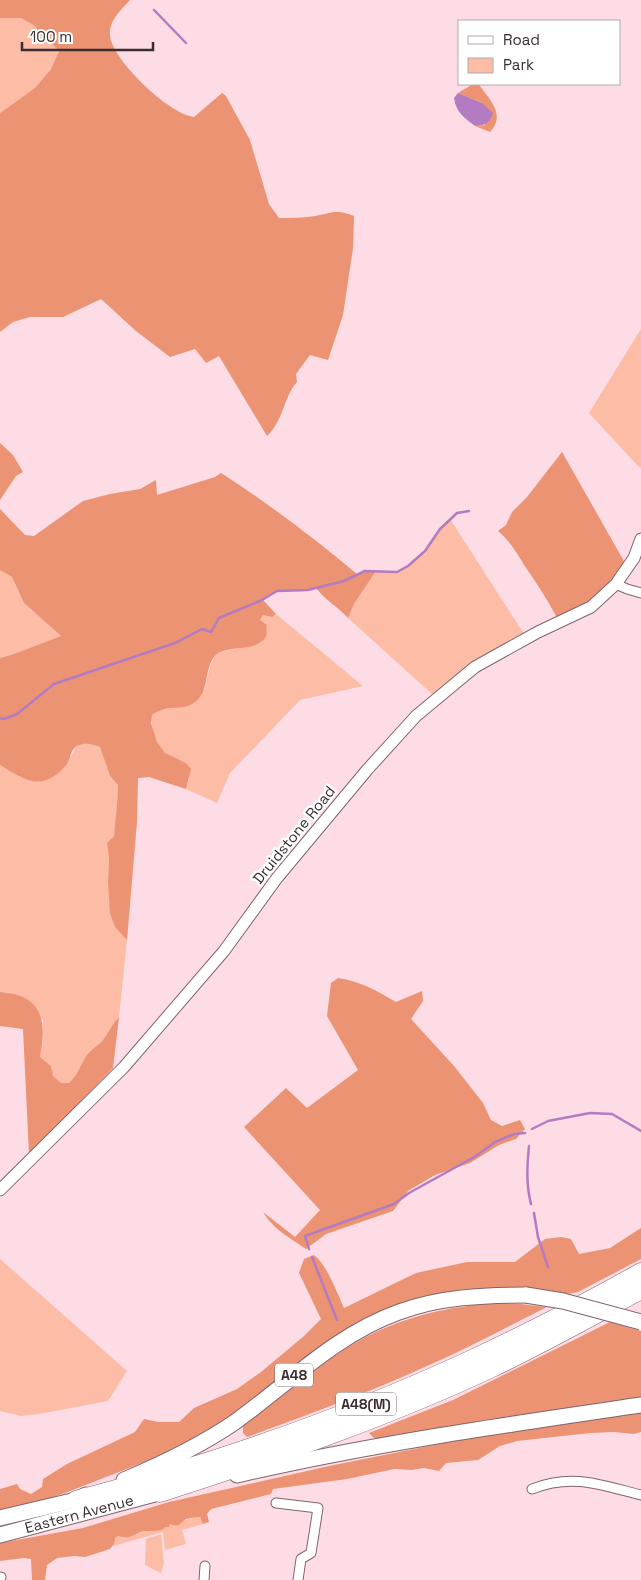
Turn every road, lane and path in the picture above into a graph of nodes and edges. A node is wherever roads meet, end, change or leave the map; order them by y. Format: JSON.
{"nodes":[{"id":1,"x":641,"y":539,"type":"edge"},
{"id":2,"x":616,"y":584,"type":"junction"},
{"id":3,"x":641,"y":593,"type":"edge"},
{"id":4,"x":0,"y":1190,"type":"edge"},
{"id":5,"x":641,"y":1272,"type":"edge"},
{"id":6,"x":641,"y":1290,"type":"edge"},
{"id":7,"x":641,"y":1322,"type":"edge"},
{"id":8,"x":641,"y":1405,"type":"edge"},
{"id":9,"x":532,"y":1489,"type":"dead end"},
{"id":10,"x":160,"y":1493,"type":"junction"},
{"id":11,"x":641,"y":1495,"type":"edge"},
{"id":12,"x":76,"y":1500,"type":"junction"},
{"id":13,"x":276,"y":1503,"type":"dead end"},
{"id":14,"x":0,"y":1518,"type":"edge"},
{"id":15,"x":0,"y":1535,"type":"edge"},
{"id":16,"x":206,"y":1566,"type":"dead end"},
{"id":17,"x":204,"y":1580,"type":"edge"},
{"id":18,"x":298,"y":1580,"type":"edge"}],
"edges":[{"from":1,"to":2,"type":"street","name":"Druidstone Road"},
{"from":2,"to":3,"type":"street"},
{"from":2,"to":4,"type":"street","name":"Druidstone Road"},
{"from":5,"to":12,"type":"highway","number":"A48(M)"},
{"from":6,"to":10,"type":"highway","number":"A48(M)"},
{"from":7,"to":12,"type":"highway","number":"A48","bridge":true},
{"from":8,"to":10,"type":"highway","name":"Eastern Avenue"},
{"from":9,"to":11,"type":"street"},
{"from":10,"to":15,"type":"highway","name":"Eastern Avenue"},
{"from":12,"to":14,"type":"highway","name":"Eastern Avenue","number":"A48"},
{"from":13,"to":18,"type":"street"},
{"from":16,"to":17,"type":"street"}]}
